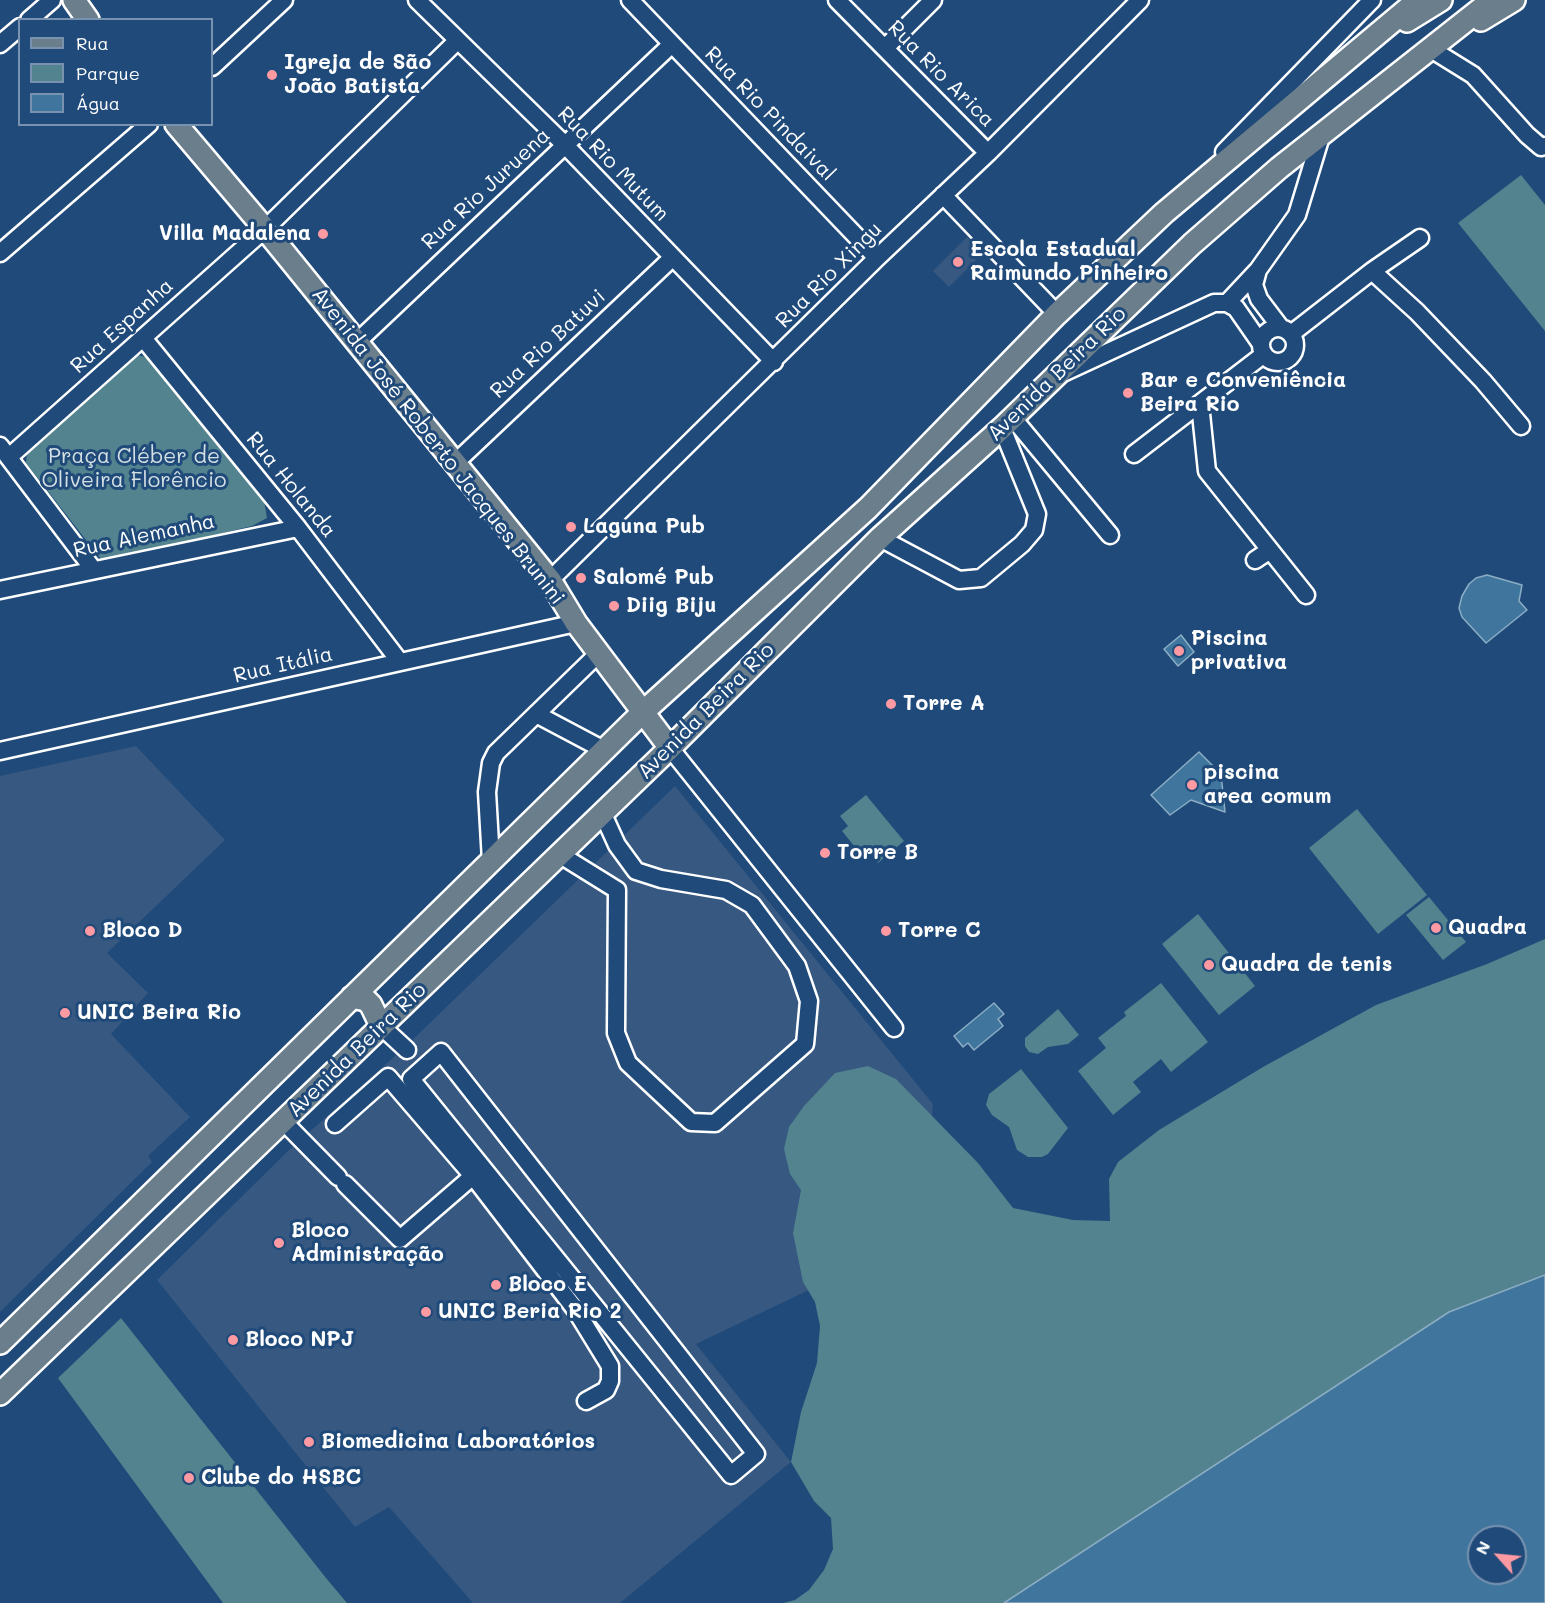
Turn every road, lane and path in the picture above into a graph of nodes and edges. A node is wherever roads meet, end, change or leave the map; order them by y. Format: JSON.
{"nodes":[{"id":1,"x":52,"y":0,"type":"edge"},
{"id":2,"x":74,"y":0,"type":"edge"},
{"id":3,"x":284,"y":0,"type":"edge"},
{"id":4,"x":417,"y":0,"type":"edge"},
{"id":5,"x":630,"y":0,"type":"edge"},
{"id":6,"x":837,"y":0,"type":"edge"},
{"id":7,"x":933,"y":0,"type":"edge"},
{"id":8,"x":1372,"y":0,"type":"edge"},
{"id":9,"x":1418,"y":0,"type":"edge"},
{"id":10,"x":1441,"y":0,"type":"edge"},
{"id":11,"x":1492,"y":0,"type":"edge"},
{"id":12,"x":1514,"y":0,"type":"edge"},
{"id":13,"x":1132,"y":3,"type":"edge"},
{"id":14,"x":31,"y":18,"type":"edge"},
{"id":15,"x":87,"y":18,"type":"edge"},
{"id":16,"x":18,"y":29,"type":"edge"},
{"id":17,"x":457,"y":41,"type":"junction"},
{"id":18,"x":0,"y":44,"type":"edge"},
{"id":19,"x":672,"y":44,"type":"junction"},
{"id":20,"x":885,"y":48,"type":"junction"},
{"id":21,"x":1431,"y":50,"type":"junction"},
{"id":22,"x":213,"y":66,"type":"edge"},
{"id":23,"x":1334,"y":69,"type":"junction"},
{"id":24,"x":147,"y":126,"type":"edge"},
{"id":25,"x":178,"y":126,"type":"edge"},
{"id":26,"x":1322,"y":133,"type":"junction"},
{"id":27,"x":565,"y":145,"type":"junction"},
{"id":28,"x":1545,"y":146,"type":"edge"},
{"id":29,"x":988,"y":153,"type":"junction"},
{"id":30,"x":943,"y":195,"type":"junction"},
{"id":31,"x":1164,"y":213,"type":"junction"},
{"id":32,"x":265,"y":229,"type":"junction"},
{"id":33,"x":1420,"y":238,"type":"dead end"},
{"id":34,"x":0,"y":253,"type":"edge"},
{"id":35,"x":672,"y":258,"type":"junction"},
{"id":36,"x":877,"y":258,"type":"junction"},
{"id":37,"x":1257,"y":270,"type":"junction"},
{"id":38,"x":1372,"y":271,"type":"junction"},
{"id":39,"x":1227,"y":303,"type":"junction"},
{"id":40,"x":1057,"y":314,"type":"junction"},
{"id":41,"x":1286,"y":331,"type":"junction"},
{"id":42,"x":143,"y":338,"type":"junction"},
{"id":43,"x":357,"y":342,"type":"junction"},
{"id":44,"x":1262,"y":349,"type":"junction"},
{"id":45,"x":774,"y":362,"type":"junction"},
{"id":46,"x":1056,"y":376,"type":"junction"},
{"id":47,"x":1200,"y":404,"type":"junction"},
{"id":48,"x":1007,"y":423,"type":"junction"},
{"id":49,"x":1521,"y":426,"type":"dead end"},
{"id":50,"x":5,"y":452,"type":"edge"},
{"id":51,"x":1134,"y":454,"type":"dead end"},
{"id":52,"x":454,"y":462,"type":"junction"},
{"id":53,"x":868,"y":508,"type":"junction"},
{"id":54,"x":298,"y":528,"type":"junction"},
{"id":55,"x":1110,"y":535,"type":"dead end"},
{"id":56,"x":880,"y":538,"type":"junction"},
{"id":57,"x":1270,"y":550,"type":"junction"},
{"id":58,"x":1256,"y":560,"type":"dead end"},
{"id":59,"x":93,"y":569,"type":"junction"},
{"id":60,"x":550,"y":580,"type":"junction"},
{"id":61,"x":0,"y":590,"type":"edge"},
{"id":62,"x":1306,"y":595,"type":"dead end"},
{"id":63,"x":576,"y":623,"type":"junction"},
{"id":64,"x":598,"y":654,"type":"junction"},
{"id":65,"x":400,"y":662,"type":"junction"},
{"id":66,"x":642,"y":713,"type":"junction"},
{"id":67,"x":536,"y":714,"type":"junction"},
{"id":68,"x":670,"y":748,"type":"junction"},
{"id":69,"x":604,"y":750,"type":"junction"},
{"id":70,"x":0,"y":751,"type":"edge"},
{"id":71,"x":602,"y":812,"type":"junction"},
{"id":72,"x":559,"y":854,"type":"junction"},
{"id":73,"x":491,"y":861,"type":"junction"},
{"id":74,"x":352,"y":998,"type":"junction"},
{"id":75,"x":381,"y":1026,"type":"junction"},
{"id":76,"x":894,"y":1028,"type":"dead end"},
{"id":77,"x":415,"y":1058,"type":"junction"},
{"id":78,"x":284,"y":1122,"type":"junction"},
{"id":79,"x":334,"y":1124,"type":"dead end"},
{"id":80,"x":473,"y":1176,"type":"junction"},
{"id":81,"x":0,"y":1343,"type":"edge"},
{"id":82,"x":0,"y":1394,"type":"edge"},
{"id":83,"x":586,"y":1401,"type":"dead end"}],
"edges":[{"from":1,"to":14,"type":"street"},
{"from":2,"to":15,"type":"main road"},
{"from":3,"to":22,"type":"street"},
{"from":4,"to":17,"type":"street","name":"Rua Rio Mutum"},
{"from":5,"to":19,"type":"street","name":"Rua Rio Pindaival"},
{"from":6,"to":20,"type":"street","name":"Rua Rio Arica"},
{"from":7,"to":20,"type":"street"},
{"from":8,"to":31,"type":"street"},
{"from":9,"to":23,"type":"main road","name":"Avenida Beira Rio"},
{"from":10,"to":23,"type":"main road","name":"Avenida Beira Rio"},
{"from":11,"to":21,"type":"main road","name":"Avenida Beira Rio"},
{"from":12,"to":21,"type":"main road","name":"Avenida Beira Rio"},
{"from":13,"to":29,"type":"street","name":"Rua Rio Xingu"},
{"from":16,"to":18,"type":"street"},
{"from":17,"to":27,"type":"street","name":"Rua Rio Mutum"},
{"from":17,"to":32,"type":"street","name":"Rua Espanha"},
{"from":19,"to":27,"type":"street","name":"Rua Rio Juruena"},
{"from":19,"to":36,"type":"street","name":"Rua Rio Pindaival"},
{"from":20,"to":29,"type":"street","name":"Rua Rio Arica"},
{"from":21,"to":26,"type":"main road","name":"Avenida Beira Rio"},
{"from":21,"to":28,"type":"street"},
{"from":23,"to":31,"type":"main road","name":"Avenida Beira Rio"},
{"from":24,"to":34,"type":"street"},
{"from":25,"to":32,"type":"main road","name":"Avenida José Roberto Jacques Brunini"},
{"from":26,"to":37,"type":"street"},
{"from":26,"to":46,"type":"main road","name":"Avenida Beira Rio"},
{"from":27,"to":35,"type":"street","name":"Rua Rio Mutum"},
{"from":27,"to":43,"type":"street","name":"Rua Rio Juruena"},
{"from":29,"to":30,"type":"street","name":"Rua Rio Xingu"},
{"from":30,"to":36,"type":"street","name":"Rua Rio Xingu"},
{"from":30,"to":40,"type":"street"},
{"from":31,"to":40,"type":"main road","name":"Avenida Beira Rio"},
{"from":32,"to":42,"type":"street","name":"Rua Espanha"},
{"from":32,"to":43,"type":"main road","name":"Avenida José Roberto Jacques Brunini"},
{"from":33,"to":38,"type":"street"},
{"from":35,"to":45,"type":"street","name":"Rua Rio Mutum"},
{"from":35,"to":52,"type":"street","name":"Rua Rio Batuvi"},
{"from":36,"to":45,"type":"street","name":"Rua Rio Xingu"},
{"from":37,"to":39,"type":"street"},
{"from":37,"to":41,"type":"street"},
{"from":38,"to":41,"type":"street"},
{"from":38,"to":49,"type":"street"},
{"from":39,"to":44,"type":"street"},
{"from":39,"to":46,"type":"street"},
{"from":40,"to":53,"type":"main road","name":"Avenida Beira Rio"},
{"from":41,"to":44,"type":"street"},
{"from":41,"to":44,"type":"street"},
{"from":42,"to":50,"type":"street","name":"Rua Espanha"},
{"from":42,"to":54,"type":"street","name":"Rua Holanda"},
{"from":43,"to":52,"type":"main road","name":"Avenida José Roberto Jacques Brunini"},
{"from":44,"to":47,"type":"street"},
{"from":45,"to":60,"type":"street","name":"Rua Rio Xingu"},
{"from":46,"to":48,"type":"main road","name":"Avenida Beira Rio"},
{"from":47,"to":51,"type":"street"},
{"from":47,"to":57,"type":"street"},
{"from":48,"to":55,"type":"street"},
{"from":48,"to":56,"type":"main road","name":"Avenida Beira Rio"},
{"from":48,"to":56,"type":"street"},
{"from":50,"to":59,"type":"street"},
{"from":52,"to":60,"type":"main road","name":"Avenida José Roberto Jacques Brunini"},
{"from":53,"to":56,"type":"main road"},
{"from":53,"to":66,"type":"main road","name":"Avenida Beira Rio"},
{"from":54,"to":59,"type":"street","name":"Rua Alemanha"},
{"from":54,"to":65,"type":"street","name":"Rua Holanda"},
{"from":56,"to":68,"type":"main road","name":"Avenida Beira Rio"},
{"from":57,"to":58,"type":"street"},
{"from":57,"to":62,"type":"street"},
{"from":59,"to":61,"type":"street","name":"Rua Alemanha"},
{"from":60,"to":63,"type":"main road","name":"Avenida José Roberto Jacques Brunini"},
{"from":63,"to":64,"type":"main road","name":"Avenida José Roberto Jacques Brunini"},
{"from":63,"to":65,"type":"street","name":"Rua Itália"},
{"from":64,"to":66,"type":"main road","name":"Avenida José Roberto Jacques Brunini"},
{"from":64,"to":67,"type":"street"},
{"from":65,"to":70,"type":"street","name":"Rua Itália"},
{"from":66,"to":68,"type":"main road","name":"Avenida José Roberto Jacques Brunini"},
{"from":66,"to":69,"type":"main road","name":"Avenida Beira Rio"},
{"from":67,"to":69,"type":"street"},
{"from":67,"to":73,"type":"street"},
{"from":68,"to":71,"type":"main road","name":"Avenida Beira Rio"},
{"from":68,"to":76,"type":"street","name":"Avenida José Roberto Jacques Brunini"},
{"from":69,"to":73,"type":"main road","name":"Avenida Beira Rio"},
{"from":71,"to":72,"type":"main road","name":"Avenida Beira Rio"},
{"from":71,"to":72,"type":"street"},
{"from":72,"to":75,"type":"main road","name":"Avenida Beira Rio"},
{"from":73,"to":74,"type":"main road","name":"Avenida Beira Rio"},
{"from":74,"to":75,"type":"main road"},
{"from":74,"to":81,"type":"main road","name":"Avenida Beira Rio"},
{"from":75,"to":77,"type":"street"},
{"from":75,"to":78,"type":"main road","name":"Avenida Beira Rio"},
{"from":77,"to":77,"type":"street"},
{"from":78,"to":80,"type":"street"},
{"from":78,"to":82,"type":"main road","name":"Avenida Beira Rio"},
{"from":79,"to":80,"type":"street"},
{"from":80,"to":83,"type":"street"}]}
